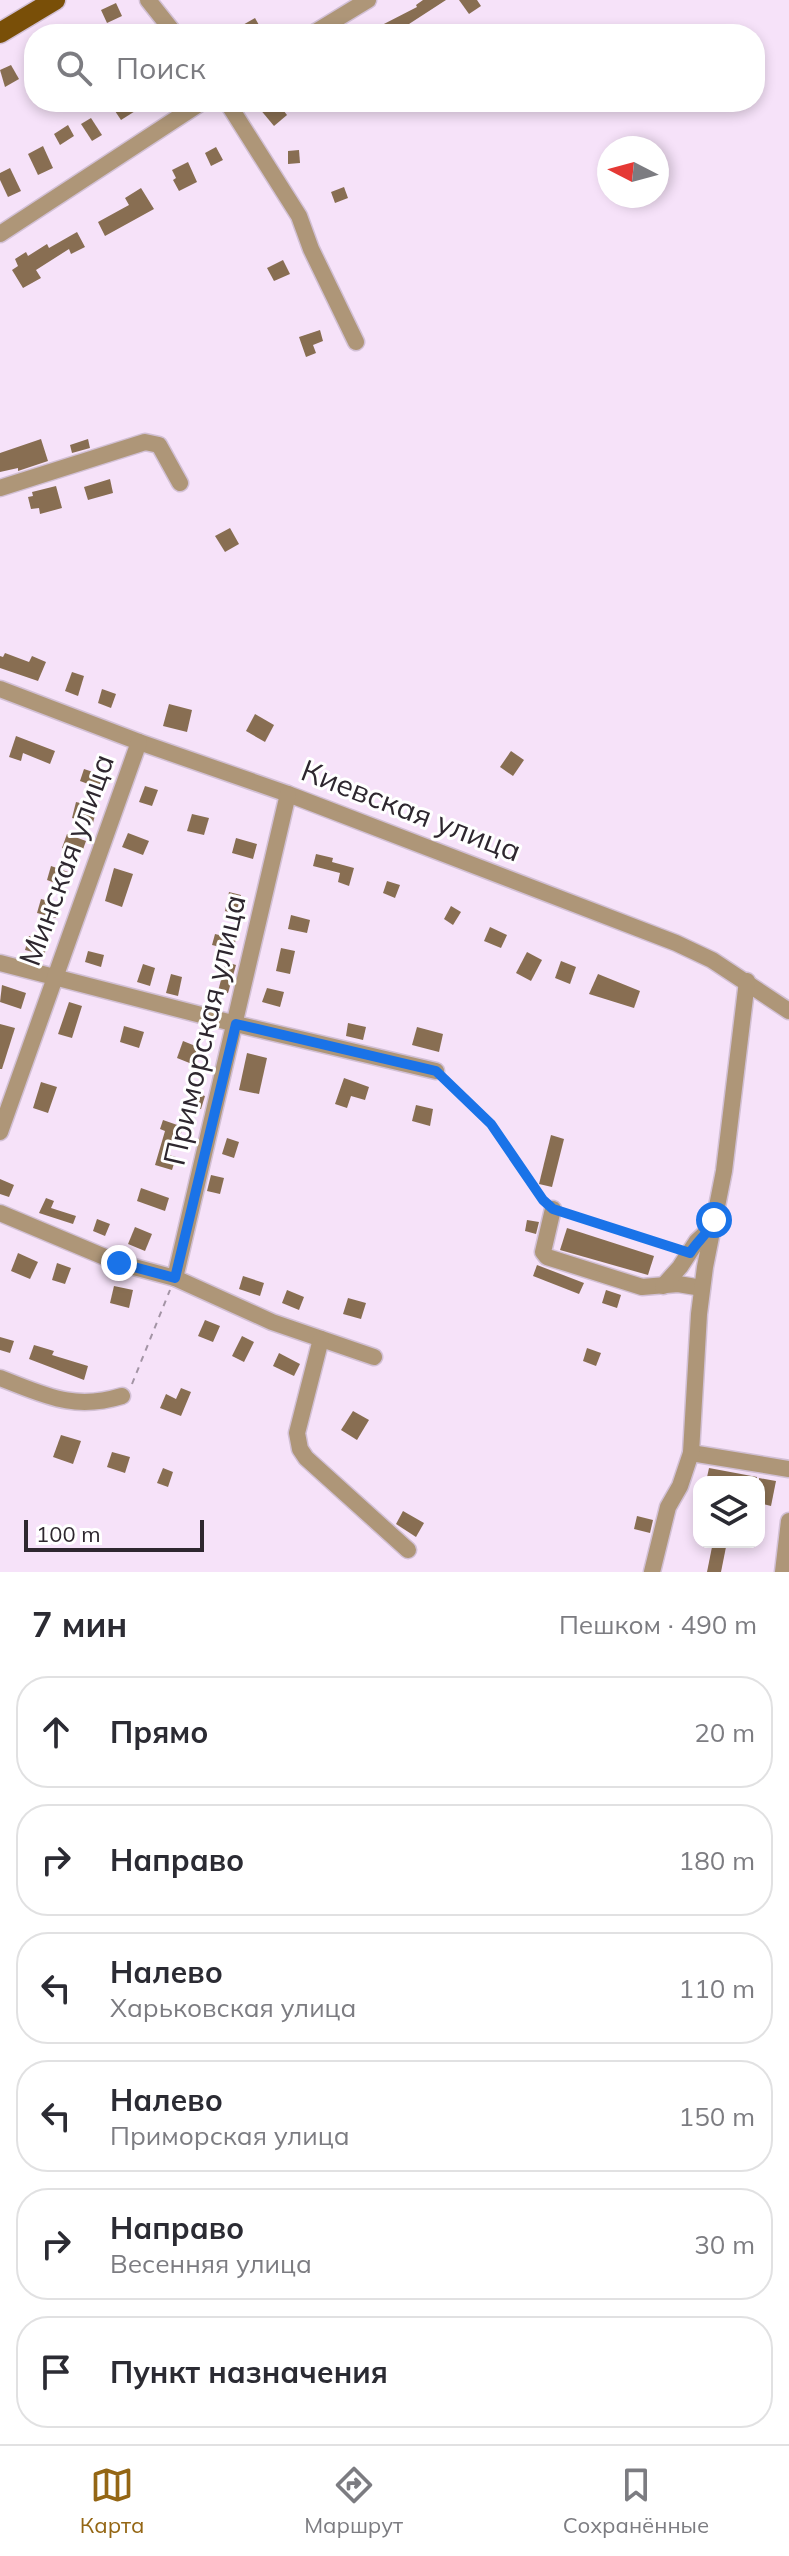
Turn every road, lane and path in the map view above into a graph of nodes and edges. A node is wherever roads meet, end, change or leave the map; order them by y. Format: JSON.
{"nodes":[{"id":1,"x":55,"y":0,"type":"edge"},
{"id":2,"x":148,"y":0,"type":"edge"},
{"id":3,"x":368,"y":0,"type":"edge"},
{"id":4,"x":167,"y":24,"type":"edge"},
{"id":5,"x":328,"y":24,"type":"edge"},
{"id":6,"x":0,"y":33,"type":"edge"},
{"id":7,"x":187,"y":112,"type":"edge"},
{"id":8,"x":233,"y":112,"type":"edge"},
{"id":9,"x":0,"y":234,"type":"edge"},
{"id":10,"x":356,"y":342,"type":"dead end"},
{"id":11,"x":180,"y":483,"type":"dead end"},
{"id":12,"x":0,"y":488,"type":"edge"},
{"id":13,"x":0,"y":689,"type":"edge"},
{"id":14,"x":139,"y":742,"type":"junction"},
{"id":15,"x":288,"y":794,"type":"junction"},
{"id":16,"x":0,"y":963,"type":"edge"},
{"id":17,"x":56,"y":977,"type":"junction"},
{"id":18,"x":747,"y":981,"type":"junction"},
{"id":19,"x":789,"y":1011,"type":"edge"},
{"id":20,"x":236,"y":1024,"type":"junction"},
{"id":21,"x":436,"y":1071,"type":"joint"},
{"id":22,"x":0,"y":1132,"type":"edge"},
{"id":23,"x":553,"y":1209,"type":"junction"},
{"id":24,"x":0,"y":1213,"type":"edge"},
{"id":25,"x":711,"y":1228,"type":"junction"},
{"id":26,"x":690,"y":1253,"type":"junction"},
{"id":27,"x":175,"y":1278,"type":"junction"},
{"id":28,"x":663,"y":1286,"type":"junction"},
{"id":29,"x":702,"y":1288,"type":"junction"},
{"id":30,"x":321,"y":1339,"type":"junction"},
{"id":31,"x":374,"y":1357,"type":"dead end"},
{"id":32,"x":0,"y":1378,"type":"edge"},
{"id":33,"x":122,"y":1396,"type":"joint"},
{"id":34,"x":691,"y":1453,"type":"junction"},
{"id":35,"x":789,"y":1469,"type":"edge"},
{"id":36,"x":789,"y":1521,"type":"edge"},
{"id":37,"x":408,"y":1550,"type":"dead end"},
{"id":38,"x":652,"y":1572,"type":"edge"},
{"id":39,"x":783,"y":1572,"type":"edge"}],
"edges":[{"from":1,"to":6,"type":"main road"},
{"from":2,"to":4,"type":"street"},
{"from":3,"to":5,"type":"street"},
{"from":7,"to":9,"type":"street"},
{"from":8,"to":10,"type":"street"},
{"from":11,"to":12,"type":"street"},
{"from":13,"to":14,"type":"street","name":"Киевская улица"},
{"from":14,"to":15,"type":"street","name":"Киевская улица"},
{"from":14,"to":17,"type":"street","name":"Минская улица"},
{"from":15,"to":18,"type":"street","name":"Киевская улица"},
{"from":15,"to":20,"type":"street","name":"Приморская улица"},
{"from":16,"to":17,"type":"street"},
{"from":17,"to":20,"type":"street"},
{"from":17,"to":22,"type":"street","name":"Минская улица"},
{"from":18,"to":19,"type":"street","name":"Киевская улица"},
{"from":18,"to":25,"type":"street"},
{"from":20,"to":21,"type":"street"},
{"from":20,"to":27,"type":"street","name":"Приморская улица"},
{"from":21,"to":23,"type":"path"},
{"from":23,"to":26,"type":"path"},
{"from":23,"to":28,"type":"street"},
{"from":24,"to":27,"type":"street"},
{"from":25,"to":26,"type":"street"},
{"from":25,"to":29,"type":"street"},
{"from":26,"to":28,"type":"street"},
{"from":27,"to":30,"type":"street"},
{"from":27,"to":33,"type":"path"},
{"from":28,"to":29,"type":"street"},
{"from":29,"to":34,"type":"street"},
{"from":30,"to":31,"type":"street"},
{"from":30,"to":37,"type":"street"},
{"from":32,"to":33,"type":"street"},
{"from":34,"to":35,"type":"street"},
{"from":34,"to":38,"type":"street"},
{"from":36,"to":39,"type":"street"}]}
